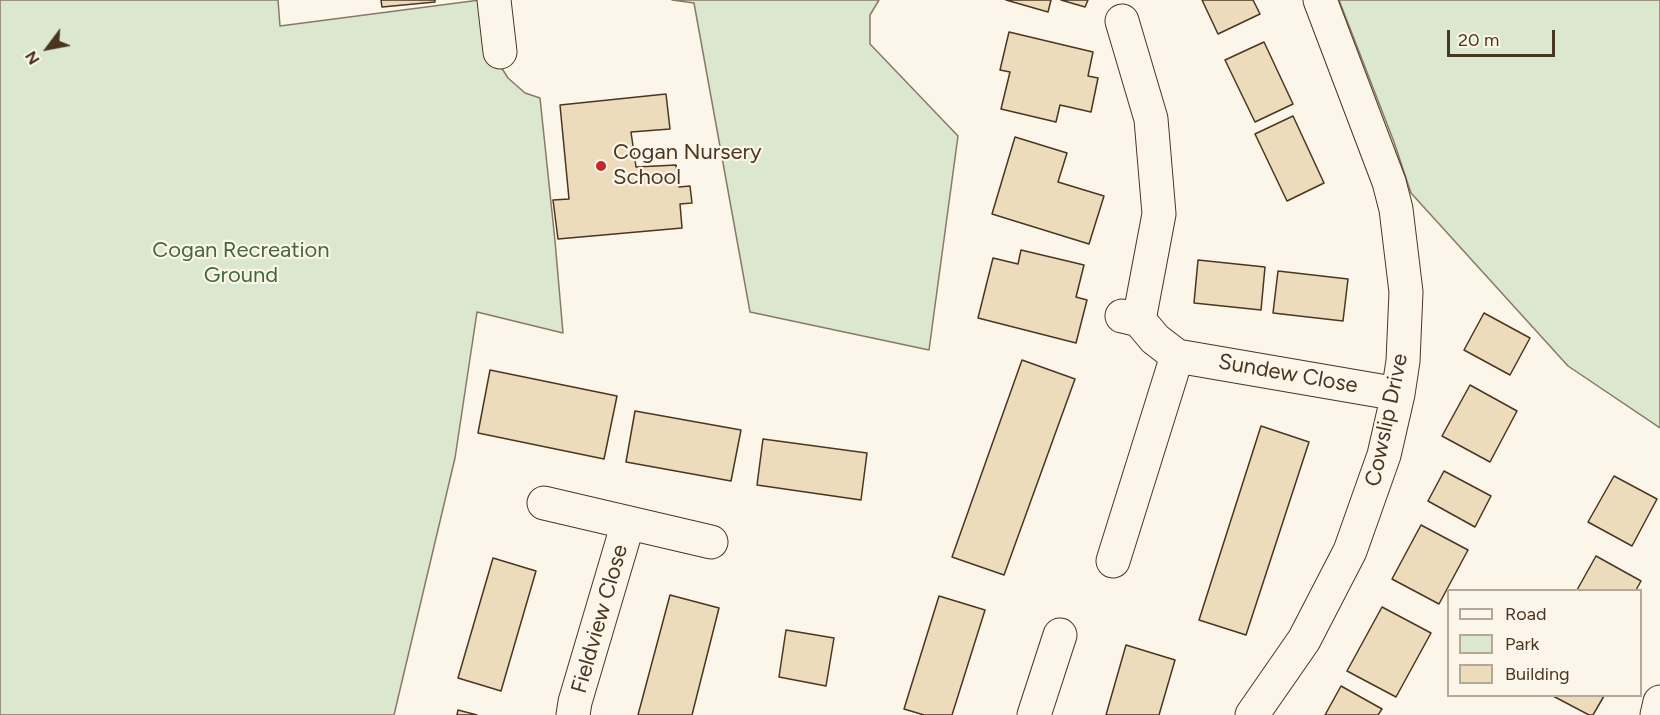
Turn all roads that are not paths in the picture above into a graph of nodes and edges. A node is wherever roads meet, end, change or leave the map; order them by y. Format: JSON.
{"nodes":[{"id":1,"x":494,"y":0,"type":"edge"},
{"id":2,"x":1320,"y":0,"type":"edge"},
{"id":3,"x":1122,"y":21,"type":"dead end"},
{"id":4,"x":500,"y":52,"type":"dead end"},
{"id":5,"x":1177,"y":356,"type":"junction"},
{"id":6,"x":1398,"y":394,"type":"junction"},
{"id":7,"x":544,"y":503,"type":"dead end"},
{"id":8,"x":628,"y":523,"type":"junction"},
{"id":9,"x":711,"y":542,"type":"dead end"},
{"id":10,"x":1113,"y":561,"type":"dead end"},
{"id":11,"x":1060,"y":635,"type":"dead end"},
{"id":12,"x":1660,"y":702,"type":"edge"},
{"id":13,"x":573,"y":715,"type":"edge"},
{"id":14,"x":1034,"y":715,"type":"edge"},
{"id":15,"x":1252,"y":715,"type":"edge"},
{"id":16,"x":1656,"y":715,"type":"edge"}],
"edges":[{"from":1,"to":4,"type":"street"},
{"from":2,"to":6,"type":"street","name":"Cowslip Drive"},
{"from":3,"to":5,"type":"street","name":"Sundew Close"},
{"from":5,"to":6,"type":"street","name":"Sundew Close"},
{"from":5,"to":10,"type":"street"},
{"from":6,"to":15,"type":"street","name":"Cowslip Drive"},
{"from":7,"to":8,"type":"street","name":"Fieldview Close"},
{"from":8,"to":9,"type":"street","name":"Fieldview Close"},
{"from":8,"to":13,"type":"street","name":"Fieldview Close"},
{"from":11,"to":14,"type":"street"},
{"from":12,"to":16,"type":"street"}]}
